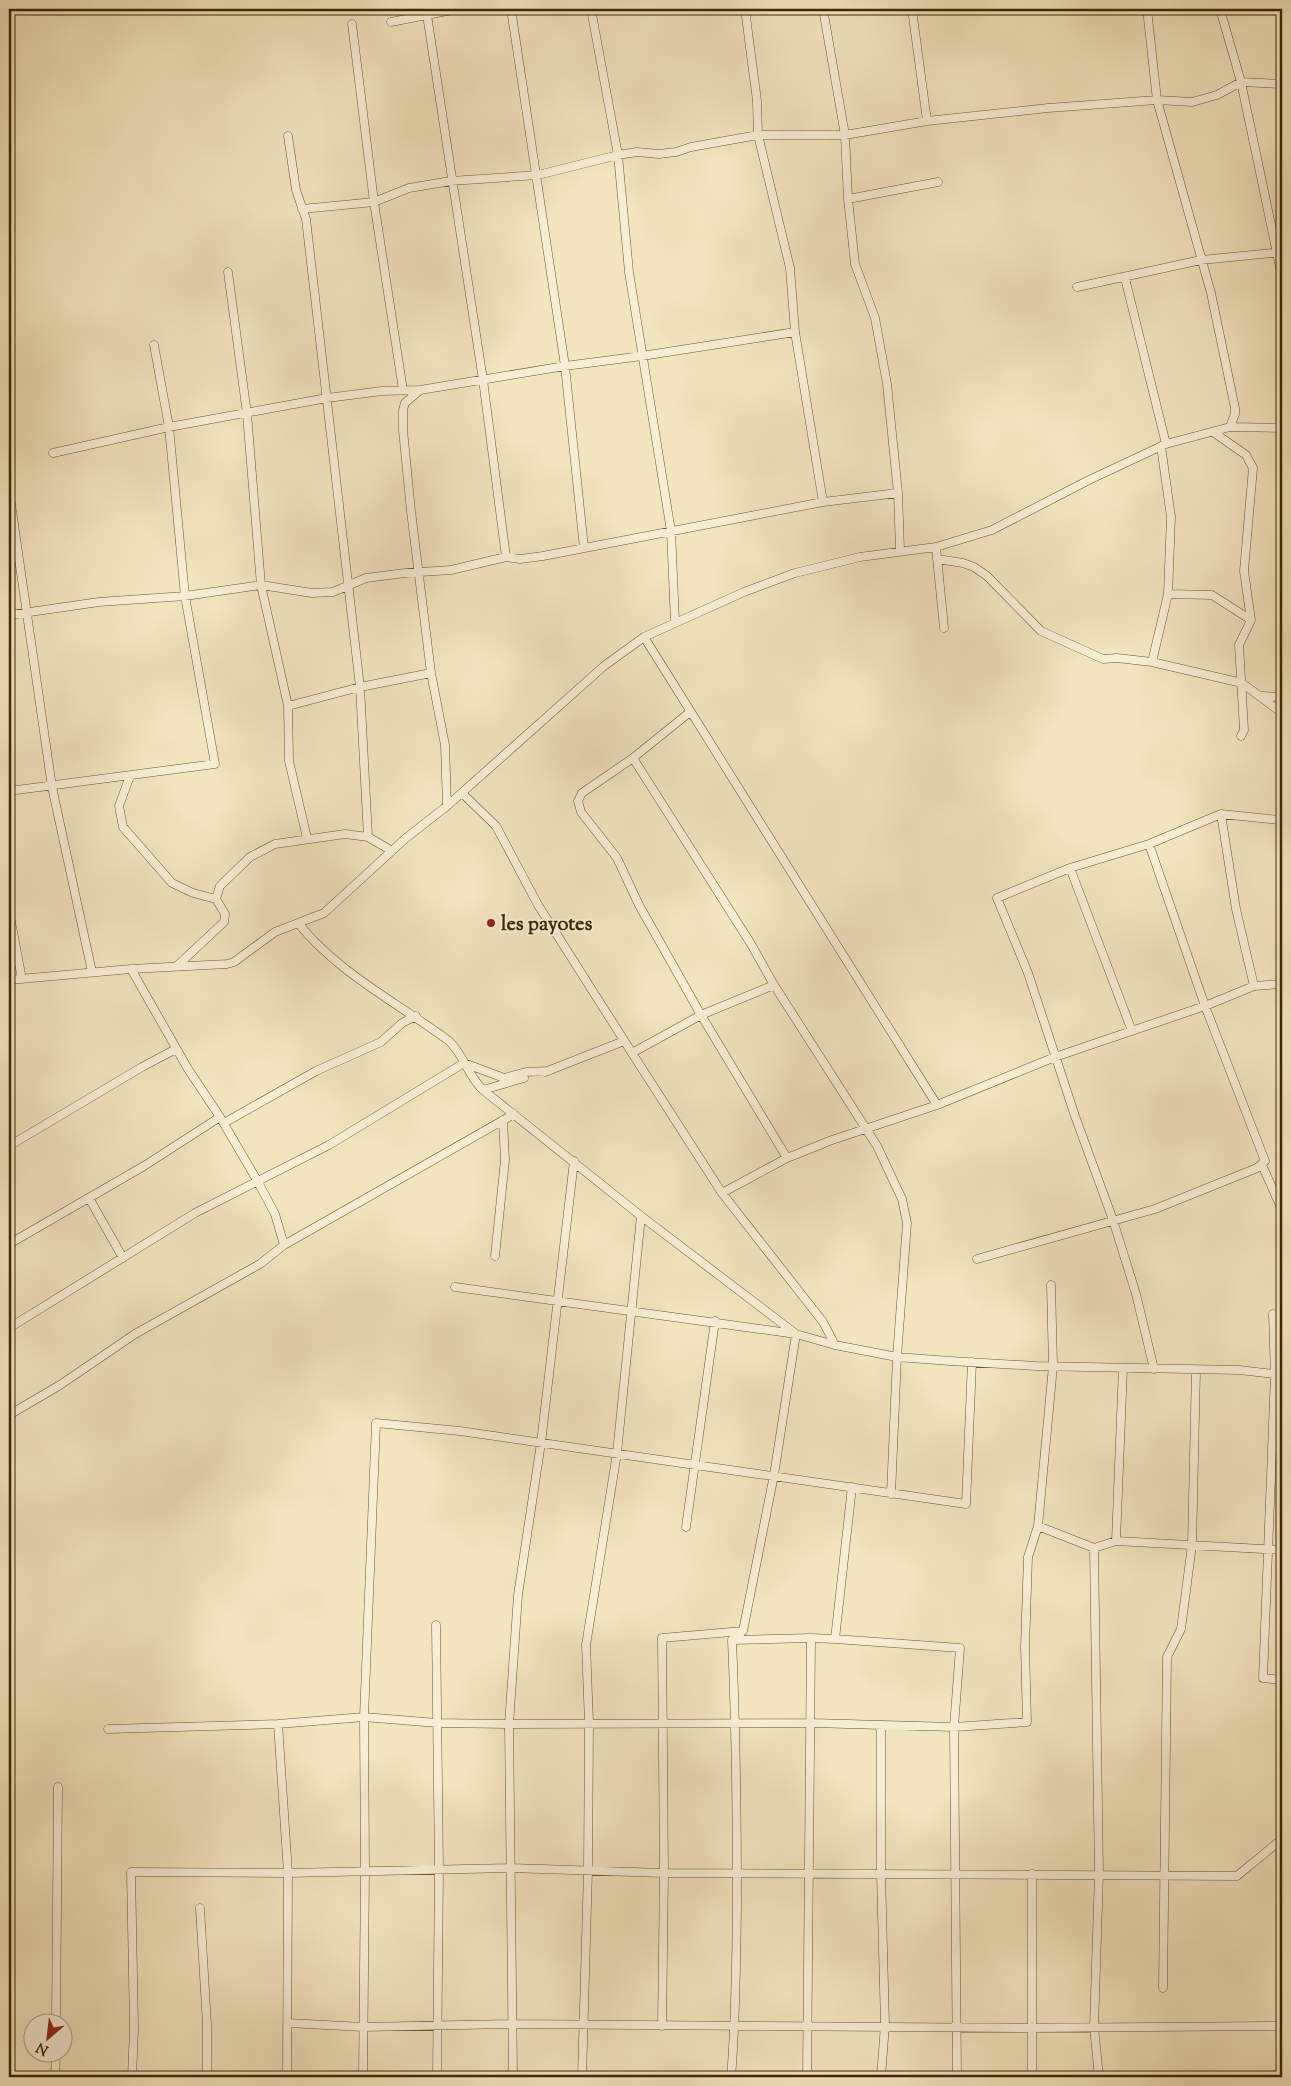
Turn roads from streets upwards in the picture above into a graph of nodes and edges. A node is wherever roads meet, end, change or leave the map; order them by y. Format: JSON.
{"nodes":[{"id":1,"x":457,"y":9,"type":"edge"},
{"id":2,"x":511,"y":9,"type":"edge"},
{"id":3,"x":592,"y":9,"type":"edge"},
{"id":4,"x":745,"y":9,"type":"edge"},
{"id":5,"x":823,"y":9,"type":"edge"},
{"id":6,"x":912,"y":9,"type":"edge"},
{"id":7,"x":1146,"y":9,"type":"edge"},
{"id":8,"x":1220,"y":9,"type":"edge"},
{"id":9,"x":427,"y":15,"type":"junction"},
{"id":10,"x":391,"y":22,"type":"dead end"},
{"id":11,"x":352,"y":24,"type":"dead end"},
{"id":12,"x":1241,"y":82,"type":"junction"},
{"id":13,"x":1282,"y":84,"type":"edge"},
{"id":14,"x":1157,"y":100,"type":"junction"},
{"id":15,"x":927,"y":121,"type":"junction"},
{"id":16,"x":758,"y":134,"type":"junction"},
{"id":17,"x":845,"y":135,"type":"junction"},
{"id":18,"x":288,"y":136,"type":"dead end"},
{"id":19,"x":618,"y":155,"type":"junction"},
{"id":20,"x":538,"y":175,"type":"junction"},
{"id":21,"x":451,"y":181,"type":"junction"},
{"id":22,"x":938,"y":182,"type":"dead end"},
{"id":23,"x":848,"y":199,"type":"junction"},
{"id":24,"x":374,"y":202,"type":"junction"},
{"id":25,"x":302,"y":209,"type":"junction"},
{"id":26,"x":1279,"y":252,"type":"edge"},
{"id":27,"x":1201,"y":260,"type":"junction"},
{"id":28,"x":228,"y":272,"type":"dead end"},
{"id":29,"x":1282,"y":276,"type":"edge"},
{"id":30,"x":1125,"y":278,"type":"junction"},
{"id":31,"x":1077,"y":287,"type":"dead end"},
{"id":32,"x":795,"y":332,"type":"junction"},
{"id":33,"x":154,"y":345,"type":"dead end"},
{"id":34,"x":642,"y":356,"type":"junction"},
{"id":35,"x":565,"y":366,"type":"junction"},
{"id":36,"x":483,"y":380,"type":"junction"},
{"id":37,"x":403,"y":390,"type":"junction"},
{"id":38,"x":420,"y":390,"type":"junction"},
{"id":39,"x":327,"y":398,"type":"junction"},
{"id":40,"x":247,"y":414,"type":"junction"},
{"id":41,"x":169,"y":427,"type":"junction"},
{"id":42,"x":1230,"y":427,"type":"junction"},
{"id":43,"x":1282,"y":428,"type":"edge"},
{"id":44,"x":1213,"y":432,"type":"junction"},
{"id":45,"x":1164,"y":445,"type":"junction"},
{"id":46,"x":52,"y":453,"type":"dead end"},
{"id":47,"x":9,"y":490,"type":"edge"},
{"id":48,"x":898,"y":493,"type":"junction"},
{"id":49,"x":823,"y":502,"type":"junction"},
{"id":50,"x":671,"y":531,"type":"junction"},
{"id":51,"x":936,"y":546,"type":"junction"},
{"id":52,"x":584,"y":548,"type":"junction"},
{"id":53,"x":900,"y":550,"type":"junction"},
{"id":54,"x":506,"y":558,"type":"junction"},
{"id":55,"x":937,"y":558,"type":"junction"},
{"id":56,"x":419,"y":572,"type":"junction"},
{"id":57,"x":261,"y":585,"type":"junction"},
{"id":58,"x":349,"y":587,"type":"junction"},
{"id":59,"x":1168,"y":594,"type":"junction"},
{"id":60,"x":185,"y":596,"type":"junction"},
{"id":61,"x":26,"y":611,"type":"junction"},
{"id":62,"x":9,"y":615,"type":"edge"},
{"id":63,"x":1251,"y":620,"type":"junction"},
{"id":64,"x":675,"y":622,"type":"junction"},
{"id":65,"x":944,"y":628,"type":"dead end"},
{"id":66,"x":644,"y":637,"type":"junction"},
{"id":67,"x":1152,"y":662,"type":"junction"},
{"id":68,"x":431,"y":672,"type":"junction"},
{"id":69,"x":1242,"y":683,"type":"junction"},
{"id":70,"x":360,"y":686,"type":"junction"},
{"id":71,"x":1262,"y":696,"type":"junction"},
{"id":72,"x":1282,"y":697,"type":"edge"},
{"id":73,"x":288,"y":706,"type":"junction"},
{"id":74,"x":690,"y":712,"type":"junction"},
{"id":75,"x":1282,"y":712,"type":"edge"},
{"id":76,"x":1241,"y":736,"type":"dead end"},
{"id":77,"x":633,"y":758,"type":"junction"},
{"id":78,"x":130,"y":776,"type":"junction"},
{"id":79,"x":52,"y":786,"type":"junction"},
{"id":80,"x":9,"y":791,"type":"edge"},
{"id":81,"x":462,"y":793,"type":"junction"},
{"id":82,"x":447,"y":806,"type":"junction"},
{"id":83,"x":1222,"y":814,"type":"junction"},
{"id":84,"x":1282,"y":816,"type":"edge"},
{"id":85,"x":368,"y":837,"type":"junction"},
{"id":86,"x":307,"y":838,"type":"junction"},
{"id":87,"x":1149,"y":844,"type":"junction"},
{"id":88,"x":392,"y":851,"type":"junction"},
{"id":89,"x":1070,"y":868,"type":"junction"},
{"id":90,"x":216,"y":899,"type":"junction"},
{"id":91,"x":9,"y":911,"type":"edge"},
{"id":92,"x":298,"y":923,"type":"junction"},
{"id":93,"x":177,"y":966,"type":"junction"},
{"id":94,"x":131,"y":969,"type":"junction"},
{"id":95,"x":92,"y":972,"type":"junction"},
{"id":96,"x":22,"y":979,"type":"junction"},
{"id":97,"x":9,"y":980,"type":"edge"},
{"id":98,"x":774,"y":984,"type":"junction"},
{"id":99,"x":1282,"y":984,"type":"edge"},
{"id":100,"x":1254,"y":986,"type":"junction"},
{"id":101,"x":1205,"y":1006,"type":"junction"},
{"id":102,"x":416,"y":1016,"type":"junction"},
{"id":103,"x":701,"y":1016,"type":"junction"},
{"id":104,"x":1132,"y":1031,"type":"junction"},
{"id":105,"x":624,"y":1040,"type":"junction"},
{"id":106,"x":176,"y":1049,"type":"junction"},
{"id":107,"x":632,"y":1053,"type":"junction"},
{"id":108,"x":1055,"y":1057,"type":"junction"},
{"id":109,"x":464,"y":1063,"type":"junction"},
{"id":110,"x":548,"y":1071,"type":"junction"},
{"id":111,"x":483,"y":1090,"type":"junction"},
{"id":112,"x":937,"y":1105,"type":"junction"},
{"id":113,"x":514,"y":1114,"type":"junction"},
{"id":114,"x":222,"y":1120,"type":"junction"},
{"id":115,"x":503,"y":1120,"type":"junction"},
{"id":116,"x":865,"y":1128,"type":"junction"},
{"id":117,"x":9,"y":1146,"type":"edge"},
{"id":118,"x":787,"y":1158,"type":"junction"},
{"id":119,"x":574,"y":1161,"type":"junction"},
{"id":120,"x":1262,"y":1165,"type":"junction"},
{"id":121,"x":258,"y":1182,"type":"junction"},
{"id":122,"x":722,"y":1193,"type":"junction"},
{"id":123,"x":89,"y":1198,"type":"junction"},
{"id":124,"x":1282,"y":1210,"type":"edge"},
{"id":125,"x":641,"y":1216,"type":"junction"},
{"id":126,"x":1113,"y":1220,"type":"junction"},
{"id":127,"x":9,"y":1244,"type":"edge"},
{"id":128,"x":284,"y":1245,"type":"junction"},
{"id":129,"x":495,"y":1256,"type":"dead end"},
{"id":130,"x":123,"y":1258,"type":"junction"},
{"id":131,"x":977,"y":1259,"type":"dead end"},
{"id":132,"x":1050,"y":1285,"type":"dead end"},
{"id":133,"x":455,"y":1287,"type":"dead end"},
{"id":134,"x":558,"y":1301,"type":"junction"},
{"id":135,"x":632,"y":1311,"type":"junction"},
{"id":136,"x":1273,"y":1314,"type":"dead end"},
{"id":137,"x":715,"y":1321,"type":"junction"},
{"id":138,"x":9,"y":1328,"type":"edge"},
{"id":139,"x":796,"y":1334,"type":"junction"},
{"id":140,"x":835,"y":1344,"type":"junction"},
{"id":141,"x":897,"y":1357,"type":"junction"},
{"id":142,"x":972,"y":1362,"type":"junction"},
{"id":143,"x":1053,"y":1366,"type":"junction"},
{"id":144,"x":1123,"y":1368,"type":"junction"},
{"id":145,"x":1154,"y":1369,"type":"junction"},
{"id":146,"x":1196,"y":1370,"type":"junction"},
{"id":147,"x":1279,"y":1375,"type":"edge"},
{"id":148,"x":9,"y":1416,"type":"edge"},
{"id":149,"x":542,"y":1443,"type":"junction"},
{"id":150,"x":617,"y":1453,"type":"junction"},
{"id":151,"x":695,"y":1466,"type":"junction"},
{"id":152,"x":774,"y":1475,"type":"junction"},
{"id":153,"x":852,"y":1487,"type":"junction"},
{"id":154,"x":891,"y":1494,"type":"junction"},
{"id":155,"x":1038,"y":1526,"type":"junction"},
{"id":156,"x":686,"y":1528,"type":"dead end"},
{"id":157,"x":1116,"y":1541,"type":"junction"},
{"id":158,"x":1192,"y":1545,"type":"junction"},
{"id":159,"x":1094,"y":1548,"type":"junction"},
{"id":160,"x":1270,"y":1550,"type":"junction"},
{"id":161,"x":1282,"y":1550,"type":"edge"},
{"id":162,"x":436,"y":1624,"type":"dead end"},
{"id":163,"x":743,"y":1631,"type":"junction"},
{"id":164,"x":811,"y":1638,"type":"junction"},
{"id":165,"x":836,"y":1639,"type":"junction"},
{"id":166,"x":732,"y":1640,"type":"junction"},
{"id":167,"x":1282,"y":1680,"type":"edge"},
{"id":168,"x":364,"y":1717,"type":"junction"},
{"id":169,"x":437,"y":1723,"type":"junction"},
{"id":170,"x":589,"y":1723,"type":"junction"},
{"id":171,"x":662,"y":1723,"type":"junction"},
{"id":172,"x":278,"y":1724,"type":"junction"},
{"id":173,"x":509,"y":1724,"type":"junction"},
{"id":174,"x":736,"y":1724,"type":"junction"},
{"id":175,"x":812,"y":1724,"type":"junction"},
{"id":176,"x":881,"y":1726,"type":"junction"},
{"id":177,"x":954,"y":1727,"type":"junction"},
{"id":178,"x":108,"y":1729,"type":"dead end"},
{"id":179,"x":58,"y":1787,"type":"dead end"},
{"id":180,"x":1282,"y":1839,"type":"edge"},
{"id":181,"x":510,"y":1868,"type":"junction"},
{"id":182,"x":439,"y":1869,"type":"junction"},
{"id":183,"x":365,"y":1870,"type":"junction"},
{"id":184,"x":588,"y":1871,"type":"junction"},
{"id":185,"x":737,"y":1872,"type":"junction"},
{"id":186,"x":288,"y":1873,"type":"junction"},
{"id":187,"x":664,"y":1873,"type":"junction"},
{"id":188,"x":808,"y":1873,"type":"junction"},
{"id":189,"x":881,"y":1874,"type":"junction"},
{"id":190,"x":1032,"y":1874,"type":"junction"},
{"id":191,"x":1099,"y":1874,"type":"junction"},
{"id":192,"x":1166,"y":1874,"type":"junction"},
{"id":193,"x":956,"y":1875,"type":"junction"},
{"id":194,"x":200,"y":1908,"type":"dead end"},
{"id":195,"x":1163,"y":1988,"type":"dead end"},
{"id":196,"x":56,"y":2014,"type":"edge"},
{"id":197,"x":288,"y":2023,"type":"junction"},
{"id":198,"x":512,"y":2024,"type":"junction"},
{"id":199,"x":736,"y":2025,"type":"junction"},
{"id":200,"x":808,"y":2025,"type":"junction"},
{"id":201,"x":438,"y":2026,"type":"junction"},
{"id":202,"x":582,"y":2026,"type":"junction"},
{"id":203,"x":662,"y":2026,"type":"junction"},
{"id":204,"x":885,"y":2026,"type":"junction"},
{"id":205,"x":1282,"y":2026,"type":"edge"},
{"id":206,"x":363,"y":2027,"type":"junction"},
{"id":207,"x":956,"y":2027,"type":"junction"},
{"id":208,"x":1094,"y":2027,"type":"junction"},
{"id":209,"x":1032,"y":2028,"type":"junction"},
{"id":210,"x":56,"y":2064,"type":"edge"},
{"id":211,"x":55,"y":2077,"type":"edge"},
{"id":212,"x":132,"y":2077,"type":"edge"},
{"id":213,"x":207,"y":2077,"type":"edge"},
{"id":214,"x":287,"y":2077,"type":"edge"},
{"id":215,"x":363,"y":2077,"type":"edge"},
{"id":216,"x":437,"y":2077,"type":"edge"},
{"id":217,"x":512,"y":2077,"type":"edge"},
{"id":218,"x":582,"y":2077,"type":"edge"},
{"id":219,"x":731,"y":2077,"type":"edge"},
{"id":220,"x":807,"y":2077,"type":"edge"},
{"id":221,"x":881,"y":2077,"type":"edge"},
{"id":222,"x":957,"y":2077,"type":"edge"},
{"id":223,"x":1032,"y":2077,"type":"edge"},
{"id":224,"x":1099,"y":2077,"type":"edge"}],
"edges":[{"from":1,"to":9,"type":"street"},
{"from":2,"to":20,"type":"street"},
{"from":3,"to":19,"type":"street"},
{"from":4,"to":16,"type":"street"},
{"from":5,"to":17,"type":"street"},
{"from":6,"to":15,"type":"street"},
{"from":7,"to":14,"type":"street"},
{"from":8,"to":12,"type":"street"},
{"from":9,"to":10,"type":"street"},
{"from":9,"to":21,"type":"street"},
{"from":11,"to":24,"type":"street"},
{"from":12,"to":13,"type":"street"},
{"from":12,"to":14,"type":"street"},
{"from":12,"to":26,"type":"street"},
{"from":14,"to":15,"type":"street"},
{"from":14,"to":27,"type":"street"},
{"from":15,"to":17,"type":"street"},
{"from":16,"to":17,"type":"street"},
{"from":16,"to":19,"type":"street"},
{"from":16,"to":32,"type":"street"},
{"from":17,"to":23,"type":"street"},
{"from":18,"to":25,"type":"street"},
{"from":19,"to":20,"type":"street"},
{"from":19,"to":34,"type":"street"},
{"from":20,"to":21,"type":"street"},
{"from":20,"to":35,"type":"street"},
{"from":21,"to":24,"type":"street"},
{"from":21,"to":36,"type":"street"},
{"from":22,"to":23,"type":"street"},
{"from":23,"to":48,"type":"street"},
{"from":24,"to":25,"type":"street"},
{"from":24,"to":37,"type":"street"},
{"from":25,"to":39,"type":"street"},
{"from":26,"to":27,"type":"street"},
{"from":26,"to":29,"type":"street"},
{"from":27,"to":30,"type":"street"},
{"from":27,"to":42,"type":"street"},
{"from":28,"to":40,"type":"street"},
{"from":30,"to":31,"type":"street"},
{"from":30,"to":45,"type":"street"},
{"from":32,"to":34,"type":"street"},
{"from":32,"to":49,"type":"street"},
{"from":33,"to":41,"type":"street"},
{"from":34,"to":35,"type":"street"},
{"from":34,"to":50,"type":"street"},
{"from":35,"to":36,"type":"street"},
{"from":35,"to":52,"type":"street"},
{"from":36,"to":38,"type":"street"},
{"from":36,"to":54,"type":"street"},
{"from":37,"to":38,"type":"street"},
{"from":37,"to":39,"type":"street"},
{"from":38,"to":56,"type":"street"},
{"from":39,"to":40,"type":"street"},
{"from":39,"to":58,"type":"street"},
{"from":40,"to":41,"type":"street"},
{"from":40,"to":57,"type":"street"},
{"from":41,"to":46,"type":"street"},
{"from":41,"to":60,"type":"street"},
{"from":42,"to":43,"type":"street"},
{"from":42,"to":44,"type":"street"},
{"from":44,"to":45,"type":"street"},
{"from":44,"to":63,"type":"street"},
{"from":45,"to":51,"type":"street"},
{"from":45,"to":59,"type":"street"},
{"from":47,"to":61,"type":"street"},
{"from":48,"to":49,"type":"street"},
{"from":48,"to":53,"type":"street"},
{"from":49,"to":50,"type":"street"},
{"from":50,"to":52,"type":"street"},
{"from":50,"to":64,"type":"street"},
{"from":51,"to":53,"type":"street"},
{"from":51,"to":55,"type":"street"},
{"from":52,"to":54,"type":"street"},
{"from":53,"to":64,"type":"street"},
{"from":54,"to":56,"type":"street"},
{"from":55,"to":65,"type":"street"},
{"from":55,"to":67,"type":"street"},
{"from":56,"to":58,"type":"street"},
{"from":56,"to":68,"type":"street"},
{"from":57,"to":58,"type":"street"},
{"from":57,"to":60,"type":"street"},
{"from":57,"to":73,"type":"street"},
{"from":58,"to":70,"type":"street"},
{"from":59,"to":63,"type":"street"},
{"from":59,"to":67,"type":"street"},
{"from":60,"to":61,"type":"street"},
{"from":60,"to":78,"type":"street"},
{"from":61,"to":62,"type":"street"},
{"from":61,"to":79,"type":"street"},
{"from":63,"to":69,"type":"street"},
{"from":64,"to":66,"type":"street"},
{"from":66,"to":74,"type":"street"},
{"from":66,"to":81,"type":"street"},
{"from":67,"to":69,"type":"street"},
{"from":68,"to":70,"type":"street"},
{"from":68,"to":82,"type":"street"},
{"from":69,"to":71,"type":"street"},
{"from":69,"to":76,"type":"street"},
{"from":70,"to":73,"type":"street"},
{"from":70,"to":85,"type":"street"},
{"from":71,"to":72,"type":"street"},
{"from":71,"to":75,"type":"street"},
{"from":73,"to":86,"type":"street"},
{"from":74,"to":77,"type":"street"},
{"from":74,"to":112,"type":"street"},
{"from":77,"to":98,"type":"street"},
{"from":77,"to":103,"type":"street"},
{"from":78,"to":79,"type":"street"},
{"from":78,"to":90,"type":"street"},
{"from":79,"to":80,"type":"street"},
{"from":79,"to":95,"type":"street"},
{"from":81,"to":82,"type":"street"},
{"from":81,"to":105,"type":"street"},
{"from":82,"to":88,"type":"street"},
{"from":83,"to":84,"type":"street"},
{"from":83,"to":87,"type":"street"},
{"from":83,"to":100,"type":"street"},
{"from":85,"to":86,"type":"street"},
{"from":85,"to":88,"type":"street"},
{"from":86,"to":90,"type":"street"},
{"from":87,"to":89,"type":"street"},
{"from":87,"to":101,"type":"street"},
{"from":88,"to":92,"type":"street"},
{"from":89,"to":104,"type":"street"},
{"from":89,"to":108,"type":"street"},
{"from":90,"to":93,"type":"street"},
{"from":91,"to":96,"type":"street"},
{"from":92,"to":93,"type":"street"},
{"from":92,"to":102,"type":"street"},
{"from":93,"to":94,"type":"street"},
{"from":94,"to":95,"type":"street"},
{"from":94,"to":106,"type":"street"},
{"from":95,"to":96,"type":"street"},
{"from":96,"to":97,"type":"street"},
{"from":98,"to":103,"type":"street"},
{"from":98,"to":116,"type":"street"},
{"from":99,"to":100,"type":"street"},
{"from":100,"to":101,"type":"street"},
{"from":101,"to":104,"type":"street"},
{"from":101,"to":120,"type":"street"},
{"from":102,"to":109,"type":"street"},
{"from":102,"to":114,"type":"street"},
{"from":103,"to":107,"type":"street"},
{"from":103,"to":118,"type":"street"},
{"from":104,"to":108,"type":"street"},
{"from":105,"to":107,"type":"street"},
{"from":105,"to":110,"type":"street"},
{"from":106,"to":114,"type":"street"},
{"from":106,"to":117,"type":"street"},
{"from":107,"to":122,"type":"street"},
{"from":108,"to":112,"type":"street"},
{"from":108,"to":126,"type":"street"},
{"from":109,"to":110,"type":"street"},
{"from":109,"to":111,"type":"street"},
{"from":109,"to":121,"type":"street"},
{"from":110,"to":111,"type":"street"},
{"from":111,"to":113,"type":"street"},
{"from":112,"to":116,"type":"street"},
{"from":113,"to":115,"type":"street"},
{"from":113,"to":119,"type":"street"},
{"from":114,"to":121,"type":"street"},
{"from":114,"to":123,"type":"street"},
{"from":115,"to":128,"type":"street"},
{"from":115,"to":129,"type":"street"},
{"from":116,"to":118,"type":"street"},
{"from":116,"to":141,"type":"street"},
{"from":118,"to":122,"type":"street"},
{"from":119,"to":125,"type":"street"},
{"from":119,"to":134,"type":"street"},
{"from":120,"to":124,"type":"street"},
{"from":120,"to":126,"type":"street"},
{"from":121,"to":128,"type":"street"},
{"from":121,"to":130,"type":"street"},
{"from":122,"to":140,"type":"street"},
{"from":123,"to":127,"type":"street"},
{"from":123,"to":130,"type":"street"},
{"from":125,"to":135,"type":"street"},
{"from":125,"to":139,"type":"street"},
{"from":126,"to":131,"type":"street"},
{"from":126,"to":145,"type":"street"},
{"from":128,"to":148,"type":"street"},
{"from":130,"to":138,"type":"street"},
{"from":132,"to":143,"type":"street"},
{"from":133,"to":134,"type":"street"},
{"from":134,"to":135,"type":"street"},
{"from":134,"to":149,"type":"street"},
{"from":135,"to":137,"type":"street"},
{"from":135,"to":150,"type":"street"},
{"from":136,"to":147,"type":"street"},
{"from":137,"to":139,"type":"street"},
{"from":137,"to":151,"type":"street"},
{"from":139,"to":140,"type":"street"},
{"from":139,"to":152,"type":"street"},
{"from":140,"to":141,"type":"street"},
{"from":141,"to":142,"type":"street"},
{"from":141,"to":154,"type":"street"},
{"from":142,"to":143,"type":"street"},
{"from":142,"to":154,"type":"street"},
{"from":143,"to":144,"type":"street"},
{"from":143,"to":155,"type":"street"},
{"from":144,"to":145,"type":"street"},
{"from":144,"to":157,"type":"street"},
{"from":145,"to":146,"type":"street"},
{"from":146,"to":147,"type":"street"},
{"from":146,"to":158,"type":"street"},
{"from":147,"to":160,"type":"street"},
{"from":149,"to":150,"type":"street"},
{"from":149,"to":168,"type":"street"},
{"from":149,"to":173,"type":"street"},
{"from":150,"to":151,"type":"street"},
{"from":150,"to":170,"type":"street"},
{"from":151,"to":152,"type":"street"},
{"from":151,"to":156,"type":"street"},
{"from":152,"to":153,"type":"street"},
{"from":152,"to":163,"type":"street"},
{"from":153,"to":154,"type":"street"},
{"from":153,"to":165,"type":"street"},
{"from":155,"to":159,"type":"street"},
{"from":155,"to":177,"type":"street"},
{"from":157,"to":158,"type":"street"},
{"from":157,"to":159,"type":"street"},
{"from":158,"to":160,"type":"street"},
{"from":158,"to":192,"type":"street"},
{"from":159,"to":191,"type":"street"},
{"from":160,"to":161,"type":"street"},
{"from":160,"to":167,"type":"street"},
{"from":162,"to":169,"type":"street"},
{"from":163,"to":166,"type":"street"},
{"from":163,"to":171,"type":"street"},
{"from":164,"to":165,"type":"street"},
{"from":164,"to":166,"type":"street"},
{"from":164,"to":175,"type":"street"},
{"from":165,"to":177,"type":"street"},
{"from":166,"to":174,"type":"street"},
{"from":168,"to":169,"type":"street"},
{"from":168,"to":172,"type":"street"},
{"from":168,"to":183,"type":"street"},
{"from":169,"to":173,"type":"street"},
{"from":169,"to":182,"type":"street"},
{"from":170,"to":171,"type":"street"},
{"from":170,"to":173,"type":"street"},
{"from":170,"to":184,"type":"street"},
{"from":171,"to":174,"type":"street"},
{"from":171,"to":187,"type":"street"},
{"from":172,"to":178,"type":"street"},
{"from":172,"to":186,"type":"street"},
{"from":173,"to":181,"type":"street"},
{"from":174,"to":175,"type":"street"},
{"from":174,"to":185,"type":"street"},
{"from":175,"to":176,"type":"street"},
{"from":175,"to":188,"type":"street"},
{"from":176,"to":177,"type":"street"},
{"from":176,"to":189,"type":"street"},
{"from":177,"to":193,"type":"street"},
{"from":179,"to":196,"type":"street"},
{"from":180,"to":192,"type":"street"},
{"from":181,"to":182,"type":"street"},
{"from":181,"to":184,"type":"street"},
{"from":181,"to":198,"type":"street"},
{"from":182,"to":183,"type":"street"},
{"from":182,"to":201,"type":"street"},
{"from":183,"to":186,"type":"street"},
{"from":183,"to":206,"type":"street"},
{"from":184,"to":187,"type":"street"},
{"from":184,"to":202,"type":"street"},
{"from":185,"to":187,"type":"street"},
{"from":185,"to":188,"type":"street"},
{"from":185,"to":199,"type":"street"},
{"from":186,"to":197,"type":"street"},
{"from":186,"to":212,"type":"street"},
{"from":187,"to":203,"type":"street"},
{"from":188,"to":189,"type":"street"},
{"from":188,"to":200,"type":"street"},
{"from":189,"to":193,"type":"street"},
{"from":189,"to":204,"type":"street"},
{"from":190,"to":191,"type":"street"},
{"from":190,"to":193,"type":"street"},
{"from":190,"to":209,"type":"street"},
{"from":191,"to":192,"type":"street"},
{"from":191,"to":208,"type":"street"},
{"from":192,"to":195,"type":"street"},
{"from":193,"to":207,"type":"street"},
{"from":194,"to":213,"type":"street"},
{"from":197,"to":206,"type":"street"},
{"from":197,"to":214,"type":"street"},
{"from":198,"to":201,"type":"street"},
{"from":198,"to":202,"type":"street"},
{"from":198,"to":217,"type":"street"},
{"from":199,"to":200,"type":"street"},
{"from":199,"to":203,"type":"street"},
{"from":199,"to":219,"type":"street"},
{"from":200,"to":204,"type":"street"},
{"from":200,"to":220,"type":"street"},
{"from":201,"to":206,"type":"street"},
{"from":201,"to":216,"type":"street"},
{"from":202,"to":203,"type":"street"},
{"from":202,"to":218,"type":"street"},
{"from":204,"to":207,"type":"street"},
{"from":204,"to":221,"type":"street"},
{"from":205,"to":208,"type":"street"},
{"from":206,"to":215,"type":"street"},
{"from":207,"to":209,"type":"street"},
{"from":207,"to":222,"type":"street"},
{"from":208,"to":209,"type":"street"},
{"from":208,"to":224,"type":"street"},
{"from":209,"to":223,"type":"street"},
{"from":210,"to":211,"type":"street"}]}
